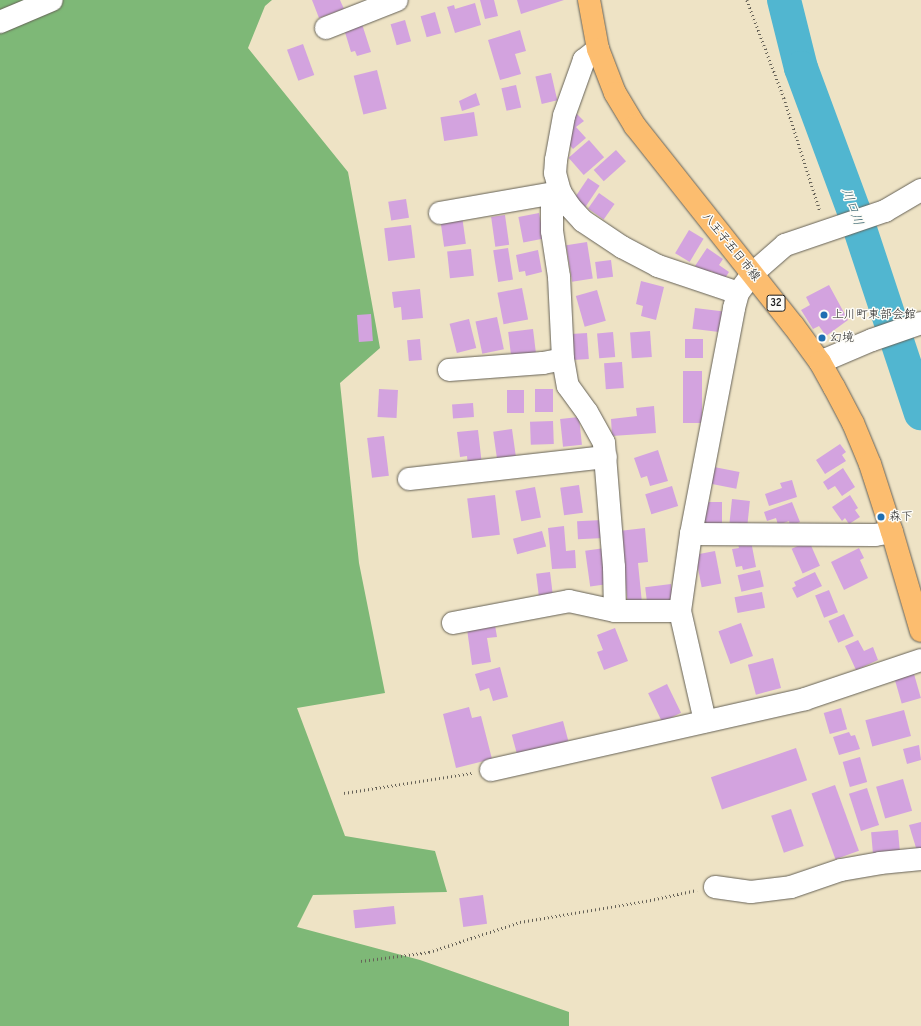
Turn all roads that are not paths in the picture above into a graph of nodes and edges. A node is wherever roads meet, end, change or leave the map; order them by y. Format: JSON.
{"nodes":[{"id":1,"x":52,"y":0,"type":"edge"},
{"id":2,"x":397,"y":0,"type":"edge"},
{"id":3,"x":589,"y":0,"type":"edge"},
{"id":4,"x":0,"y":22,"type":"edge"},
{"id":5,"x":326,"y":28,"type":"dead end"},
{"id":6,"x":598,"y":49,"type":"junction"},
{"id":7,"x":921,"y":190,"type":"edge"},
{"id":8,"x":560,"y":192,"type":"junction"},
{"id":9,"x":440,"y":213,"type":"dead end"},
{"id":10,"x":753,"y":273,"type":"junction"},
{"id":11,"x":738,"y":293,"type":"junction"},
{"id":12,"x":920,"y":324,"type":"edge"},
{"id":13,"x":563,"y":359,"type":"junction"},
{"id":14,"x":820,"y":362,"type":"junction"},
{"id":15,"x":449,"y":370,"type":"dead end"},
{"id":16,"x":606,"y":457,"type":"junction"},
{"id":17,"x":409,"y":479,"type":"dead end"},
{"id":18,"x":892,"y":532,"type":"junction"},
{"id":19,"x":691,"y":534,"type":"junction"},
{"id":20,"x":615,"y":611,"type":"junction"},
{"id":21,"x":680,"y":611,"type":"junction"},
{"id":22,"x":454,"y":623,"type":"dead end"},
{"id":23,"x":921,"y":631,"type":"edge"},
{"id":24,"x":921,"y":660,"type":"edge"},
{"id":25,"x":706,"y":721,"type":"junction"},
{"id":26,"x":491,"y":770,"type":"road end"},
{"id":27,"x":921,"y":859,"type":"edge"},
{"id":28,"x":715,"y":887,"type":"road end"}],
"edges":[{"from":1,"to":4,"type":"street"},
{"from":2,"to":5,"type":"street"},
{"from":3,"to":6,"type":"main road","name":"八王子五日市線","number":"32"},
{"from":6,"to":8,"type":"street"},
{"from":6,"to":10,"type":"main road","name":"八王子五日市線","number":"32"},
{"from":7,"to":10,"type":"street"},
{"from":8,"to":9,"type":"street"},
{"from":8,"to":11,"type":"street"},
{"from":8,"to":13,"type":"street"},
{"from":10,"to":11,"type":"street"},
{"from":10,"to":14,"type":"main road","name":"八王子五日市線","number":"32"},
{"from":11,"to":19,"type":"street"},
{"from":12,"to":14,"type":"street"},
{"from":13,"to":15,"type":"street"},
{"from":13,"to":16,"type":"street"},
{"from":14,"to":18,"type":"main road","name":"八王子五日市線","number":"32"},
{"from":16,"to":17,"type":"street"},
{"from":16,"to":20,"type":"street"},
{"from":18,"to":19,"type":"street"},
{"from":18,"to":23,"type":"main road","name":"八王子五日市線","number":"32"},
{"from":19,"to":21,"type":"street"},
{"from":20,"to":21,"type":"street"},
{"from":20,"to":22,"type":"street"},
{"from":21,"to":25,"type":"street"},
{"from":24,"to":25,"type":"street"},
{"from":25,"to":26,"type":"street"},
{"from":27,"to":28,"type":"street"}]}
